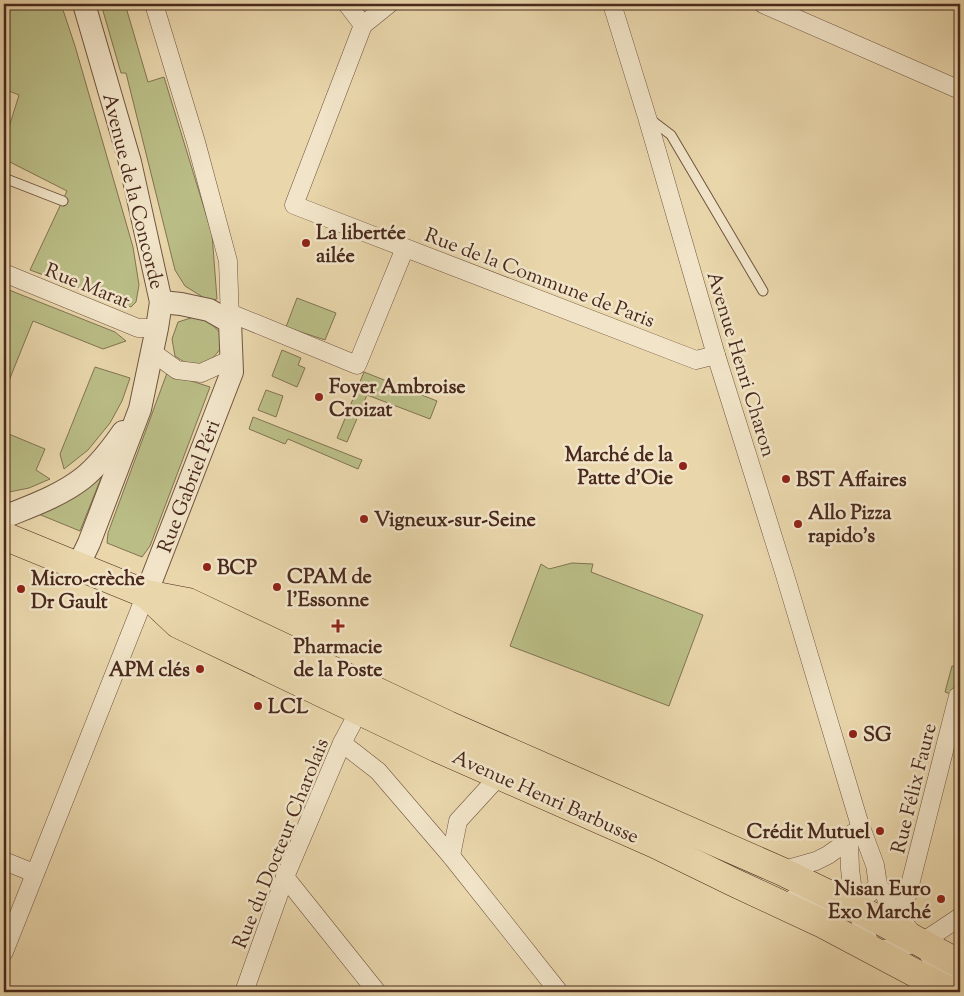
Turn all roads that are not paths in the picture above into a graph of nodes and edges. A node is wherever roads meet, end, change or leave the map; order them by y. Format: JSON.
{"nodes":[{"id":1,"x":84,"y":4,"type":"edge"},
{"id":2,"x":154,"y":4,"type":"edge"},
{"id":3,"x":347,"y":4,"type":"edge"},
{"id":4,"x":389,"y":4,"type":"edge"},
{"id":5,"x":612,"y":4,"type":"edge"},
{"id":6,"x":763,"y":4,"type":"edge"},
{"id":7,"x":794,"y":10,"type":"edge"},
{"id":8,"x":363,"y":25,"type":"junction"},
{"id":9,"x":960,"y":90,"type":"edge"},
{"id":10,"x":647,"y":117,"type":"junction"},
{"id":11,"x":4,"y":178,"type":"edge"},
{"id":12,"x":63,"y":201,"type":"dead end"},
{"id":13,"x":405,"y":248,"type":"junction"},
{"id":14,"x":4,"y":273,"type":"edge"},
{"id":15,"x":763,"y":290,"type":"dead end"},
{"id":16,"x":161,"y":302,"type":"junction"},
{"id":17,"x":230,"y":318,"type":"junction"},
{"id":18,"x":157,"y":328,"type":"junction"},
{"id":19,"x":152,"y":352,"type":"junction"},
{"id":20,"x":716,"y":355,"type":"junction"},
{"id":21,"x":232,"y":359,"type":"junction"},
{"id":22,"x":140,"y":409,"type":"junction"},
{"id":23,"x":4,"y":517,"type":"edge"},
{"id":24,"x":4,"y":536,"type":"edge"},
{"id":25,"x":78,"y":566,"type":"junction"},
{"id":26,"x":146,"y":594,"type":"junction"},
{"id":27,"x":958,"y":696,"type":"dead end"},
{"id":28,"x":360,"y":711,"type":"junction"},
{"id":29,"x":342,"y":743,"type":"junction"},
{"id":30,"x":500,"y":775,"type":"junction"},
{"id":31,"x":859,"y":822,"type":"junction"},
{"id":32,"x":849,"y":840,"type":"junction"},
{"id":33,"x":451,"y":856,"type":"junction"},
{"id":34,"x":4,"y":861,"type":"edge"},
{"id":35,"x":782,"y":871,"type":"junction"},
{"id":36,"x":34,"y":874,"type":"junction"},
{"id":37,"x":285,"y":877,"type":"junction"},
{"id":38,"x":735,"y":883,"type":"junction"},
{"id":39,"x":878,"y":885,"type":"junction"},
{"id":40,"x":855,"y":907,"type":"junction"},
{"id":41,"x":960,"y":917,"type":"edge"},
{"id":42,"x":901,"y":920,"type":"junction"},
{"id":43,"x":921,"y":943,"type":"junction"},
{"id":44,"x":873,"y":951,"type":"junction"},
{"id":45,"x":4,"y":952,"type":"edge"},
{"id":46,"x":960,"y":964,"type":"edge"},
{"id":47,"x":921,"y":982,"type":"edge"},
{"id":48,"x":244,"y":992,"type":"edge"},
{"id":49,"x":377,"y":992,"type":"edge"},
{"id":50,"x":559,"y":992,"type":"edge"},
{"id":51,"x":952,"y":992,"type":"edge"}],
"edges":[{"from":1,"to":16,"type":"street","name":"Avenue de la Concorde"},
{"from":2,"to":17,"type":"street","name":"Rue Gabriel Péri"},
{"from":3,"to":8,"type":"street"},
{"from":4,"to":8,"type":"street"},
{"from":5,"to":10,"type":"street","name":"Avenue Henri Charon"},
{"from":6,"to":7,"type":"street"},
{"from":7,"to":9,"type":"street"},
{"from":8,"to":13,"type":"street","name":"Rue de la Commune de Paris"},
{"from":10,"to":15,"type":"lane"},
{"from":10,"to":20,"type":"street","name":"Avenue Henri Charon"},
{"from":11,"to":12,"type":"lane"},
{"from":13,"to":17,"type":"street"},
{"from":13,"to":20,"type":"street","name":"Rue de la Commune de Paris"},
{"from":14,"to":18,"type":"street","name":"Rue Marat"},
{"from":16,"to":17,"type":"street"},
{"from":16,"to":18,"type":"street","name":"Avenue de la Concorde"},
{"from":17,"to":21,"type":"street","name":"Rue Gabriel Péri"},
{"from":18,"to":19,"type":"street","name":"Avenue de la Concorde"},
{"from":19,"to":21,"type":"street"},
{"from":19,"to":22,"type":"street","name":"Avenue de la Concorde"},
{"from":20,"to":31,"type":"street","name":"Avenue Henri Charon"},
{"from":21,"to":26,"type":"street","name":"Rue Gabriel Péri"},
{"from":22,"to":23,"type":"street","name":"Avenue de la Concorde"},
{"from":22,"to":25,"type":"street","name":"Avenue de la Concorde"},
{"from":24,"to":25,"type":"main road","name":"Avenue Henri Barbusse"},
{"from":25,"to":26,"type":"main road","name":"Avenue Henri Barbusse"},
{"from":26,"to":28,"type":"main road","name":"Avenue Henri Barbusse"},
{"from":26,"to":35,"type":"main road","name":"Avenue Henri Barbusse"},
{"from":26,"to":36,"type":"street","name":"Rue Gabriel Péri"},
{"from":27,"to":42,"type":"street","name":"Rue Félix Faure"},
{"from":28,"to":29,"type":"street","name":"Rue du Docteur Charolais"},
{"from":28,"to":30,"type":"main road","name":"Avenue Henri Barbusse"},
{"from":29,"to":33,"type":"street"},
{"from":29,"to":37,"type":"street","name":"Rue du Docteur Charolais"},
{"from":30,"to":33,"type":"street"},
{"from":30,"to":38,"type":"main road","name":"Avenue Henri Barbusse"},
{"from":31,"to":32,"type":"street"},
{"from":31,"to":39,"type":"street","name":"Avenue Henri Charon"},
{"from":32,"to":35,"type":"street"},
{"from":32,"to":40,"type":"street"},
{"from":33,"to":50,"type":"street"},
{"from":34,"to":36,"type":"street"},
{"from":35,"to":40,"type":"main road","name":"Avenue Henri Barbusse"},
{"from":36,"to":45,"type":"street","name":"Rue Gabriel Péri"},
{"from":37,"to":48,"type":"street","name":"Rue du Docteur Charolais"},
{"from":37,"to":49,"type":"street"},
{"from":38,"to":40,"type":"street"},
{"from":38,"to":44,"type":"main road","name":"Avenue Henri Barbusse"},
{"from":39,"to":40,"type":"street"},
{"from":39,"to":42,"type":"street","name":"Avenue Henri Charon"},
{"from":40,"to":43,"type":"main road","name":"Avenue Henri Barbusse"},
{"from":40,"to":44,"type":"street"},
{"from":41,"to":43,"type":"street"},
{"from":42,"to":43,"type":"street","name":"Avenue Henri Charon"},
{"from":43,"to":44,"type":"street"},
{"from":43,"to":46,"type":"main road","name":"Avenue Henri Barbusse"},
{"from":43,"to":51,"type":"street","name":"Avenue Henri Charon"},
{"from":44,"to":47,"type":"main road","name":"Avenue Henri Barbusse"},
{"from":47,"to":51,"type":"main road","name":"Avenue Henri Barbusse"}]}
